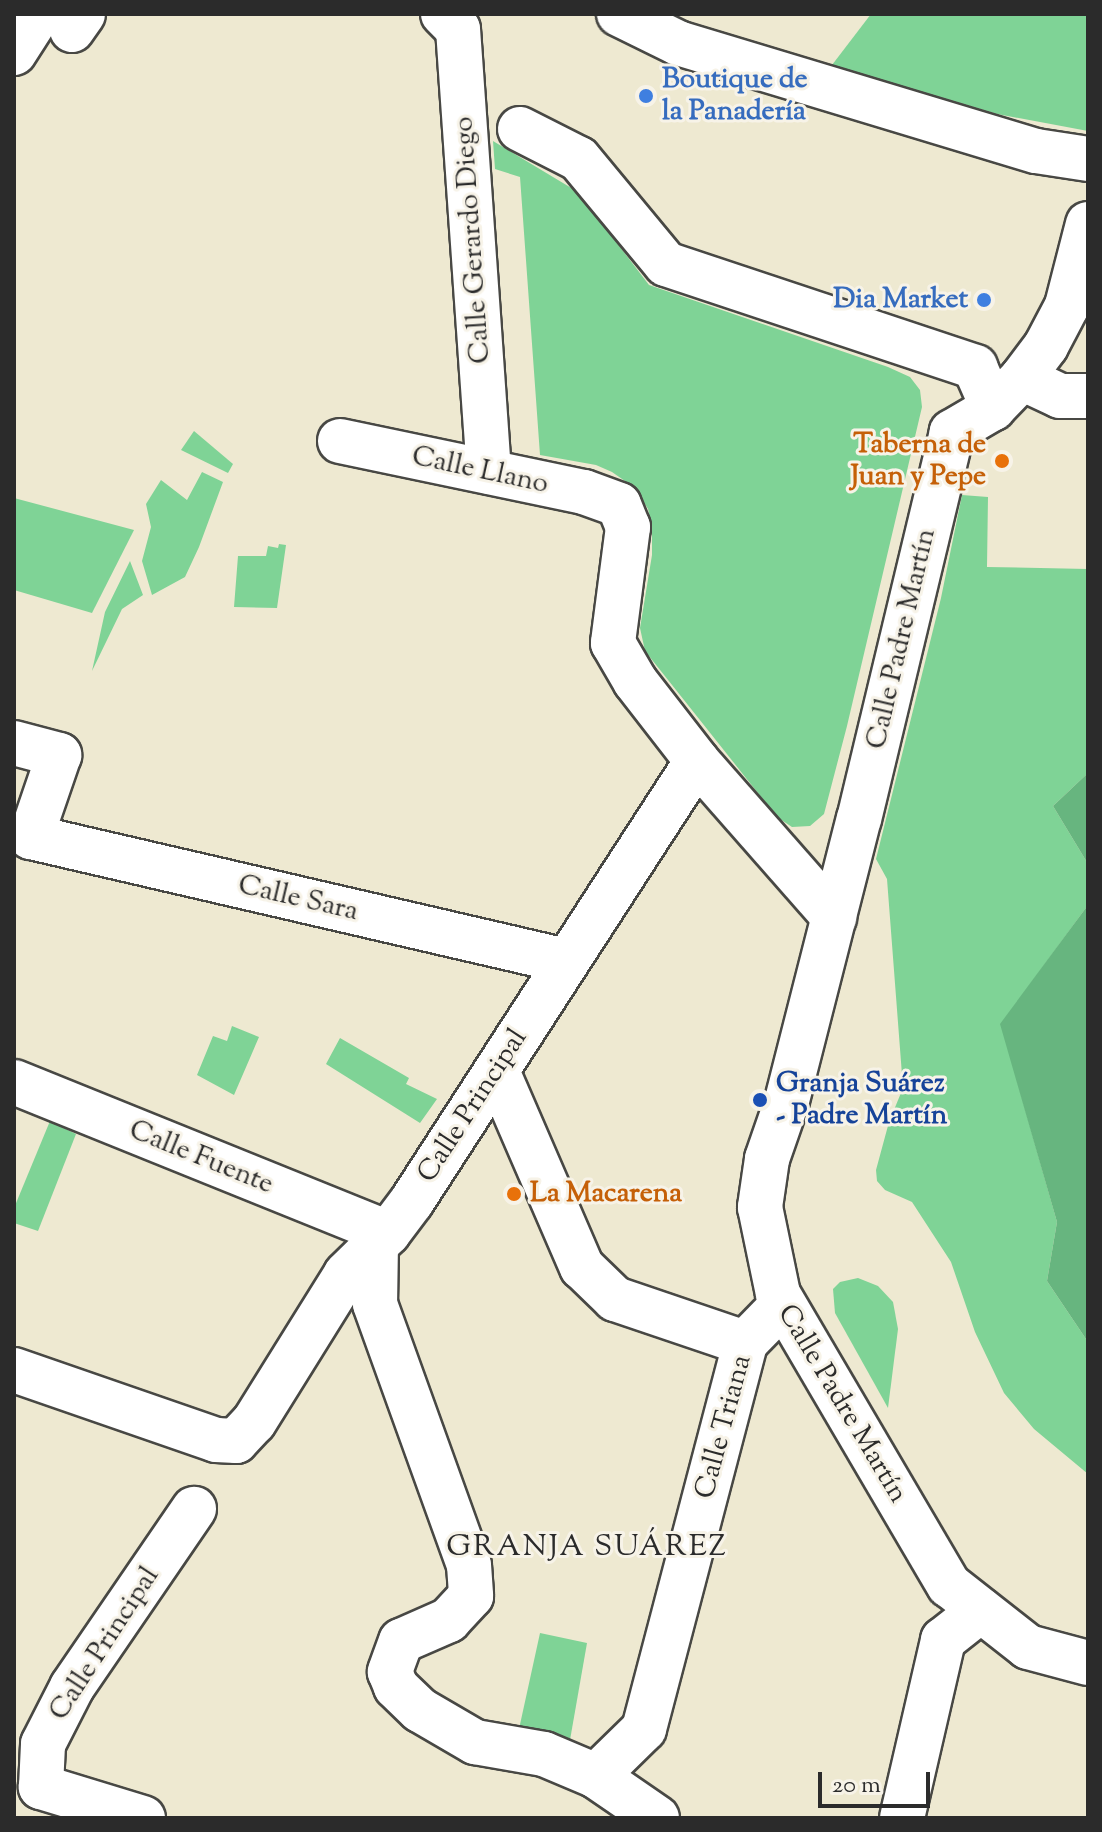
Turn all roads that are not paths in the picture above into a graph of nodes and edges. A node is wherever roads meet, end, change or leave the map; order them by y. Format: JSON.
{"nodes":[{"id":1,"x":443,"y":14,"type":"edge"},
{"id":2,"x":619,"y":14,"type":"edge"},
{"id":3,"x":65,"y":19,"type":"edge"},
{"id":4,"x":14,"y":53,"type":"edge"},
{"id":5,"x":520,"y":129,"type":"dead end"},
{"id":6,"x":1088,"y":159,"type":"edge"},
{"id":7,"x":1088,"y":224,"type":"edge"},
{"id":8,"x":1067,"y":306,"type":"junction"},
{"id":9,"x":1088,"y":346,"type":"edge"},
{"id":10,"x":1007,"y":393,"type":"junction"},
{"id":11,"x":1088,"y":396,"type":"edge"},
{"id":12,"x":340,"y":441,"type":"dead end"},
{"id":13,"x":489,"y":472,"type":"junction"},
{"id":14,"x":14,"y":743,"type":"edge"},
{"id":15,"x":697,"y":761,"type":"junction"},
{"id":16,"x":859,"y":818,"type":"junction"},
{"id":17,"x":770,"y":844,"type":"junction"},
{"id":18,"x":834,"y":917,"type":"junction"},
{"id":19,"x":566,"y":961,"type":"junction"},
{"id":20,"x":497,"y":1071,"type":"junction"},
{"id":21,"x":14,"y":1082,"type":"edge"},
{"id":22,"x":382,"y":1238,"type":"junction"},
{"id":23,"x":783,"y":1304,"type":"junction"},
{"id":24,"x":745,"y":1343,"type":"junction"},
{"id":25,"x":14,"y":1370,"type":"edge"},
{"id":26,"x":194,"y":1509,"type":"dead end"},
{"id":27,"x":981,"y":1610,"type":"junction"},
{"id":28,"x":1088,"y":1663,"type":"edge"},
{"id":29,"x":596,"y":1776,"type":"junction"},
{"id":30,"x":143,"y":1818,"type":"edge"},
{"id":31,"x":657,"y":1818,"type":"edge"},
{"id":32,"x":902,"y":1818,"type":"edge"}],
"edges":[{"from":1,"to":13,"type":"street","name":"Calle Gerardo Diego"},
{"from":2,"to":6,"type":"street"},
{"from":3,"to":4,"type":"street"},
{"from":5,"to":10,"type":"street"},
{"from":7,"to":8,"type":"street","name":"Calle Padre Martín"},
{"from":8,"to":9,"type":"street"},
{"from":8,"to":10,"type":"street","name":"Calle Padre Martín"},
{"from":10,"to":11,"type":"street"},
{"from":10,"to":16,"type":"street","name":"Calle Padre Martín"},
{"from":12,"to":13,"type":"street","name":"Calle Llano"},
{"from":13,"to":15,"type":"street","name":"Calle Llano"},
{"from":14,"to":19,"type":"street","name":"Calle Sara"},
{"from":15,"to":17,"type":"street"},
{"from":15,"to":19,"type":"street","name":"Calle Principal"},
{"from":16,"to":17,"type":"street"},
{"from":16,"to":18,"type":"street","name":"Calle Padre Martín"},
{"from":17,"to":18,"type":"street"},
{"from":18,"to":23,"type":"street","name":"Calle Padre Martín"},
{"from":19,"to":20,"type":"street","name":"Calle Principal"},
{"from":20,"to":22,"type":"street","name":"Calle Principal"},
{"from":20,"to":24,"type":"street"},
{"from":21,"to":22,"type":"street","name":"Calle Fuente"},
{"from":22,"to":25,"type":"street","name":"Calle Principal"},
{"from":22,"to":29,"type":"street"},
{"from":23,"to":24,"type":"street","name":"Calle Triana"},
{"from":23,"to":27,"type":"street","name":"Calle Padre Martín"},
{"from":24,"to":29,"type":"street","name":"Calle Triana"},
{"from":26,"to":30,"type":"street","name":"Calle Principal"},
{"from":27,"to":28,"type":"street","name":"Calle Padre Martín"},
{"from":27,"to":32,"type":"street"},
{"from":29,"to":31,"type":"street"}]}
